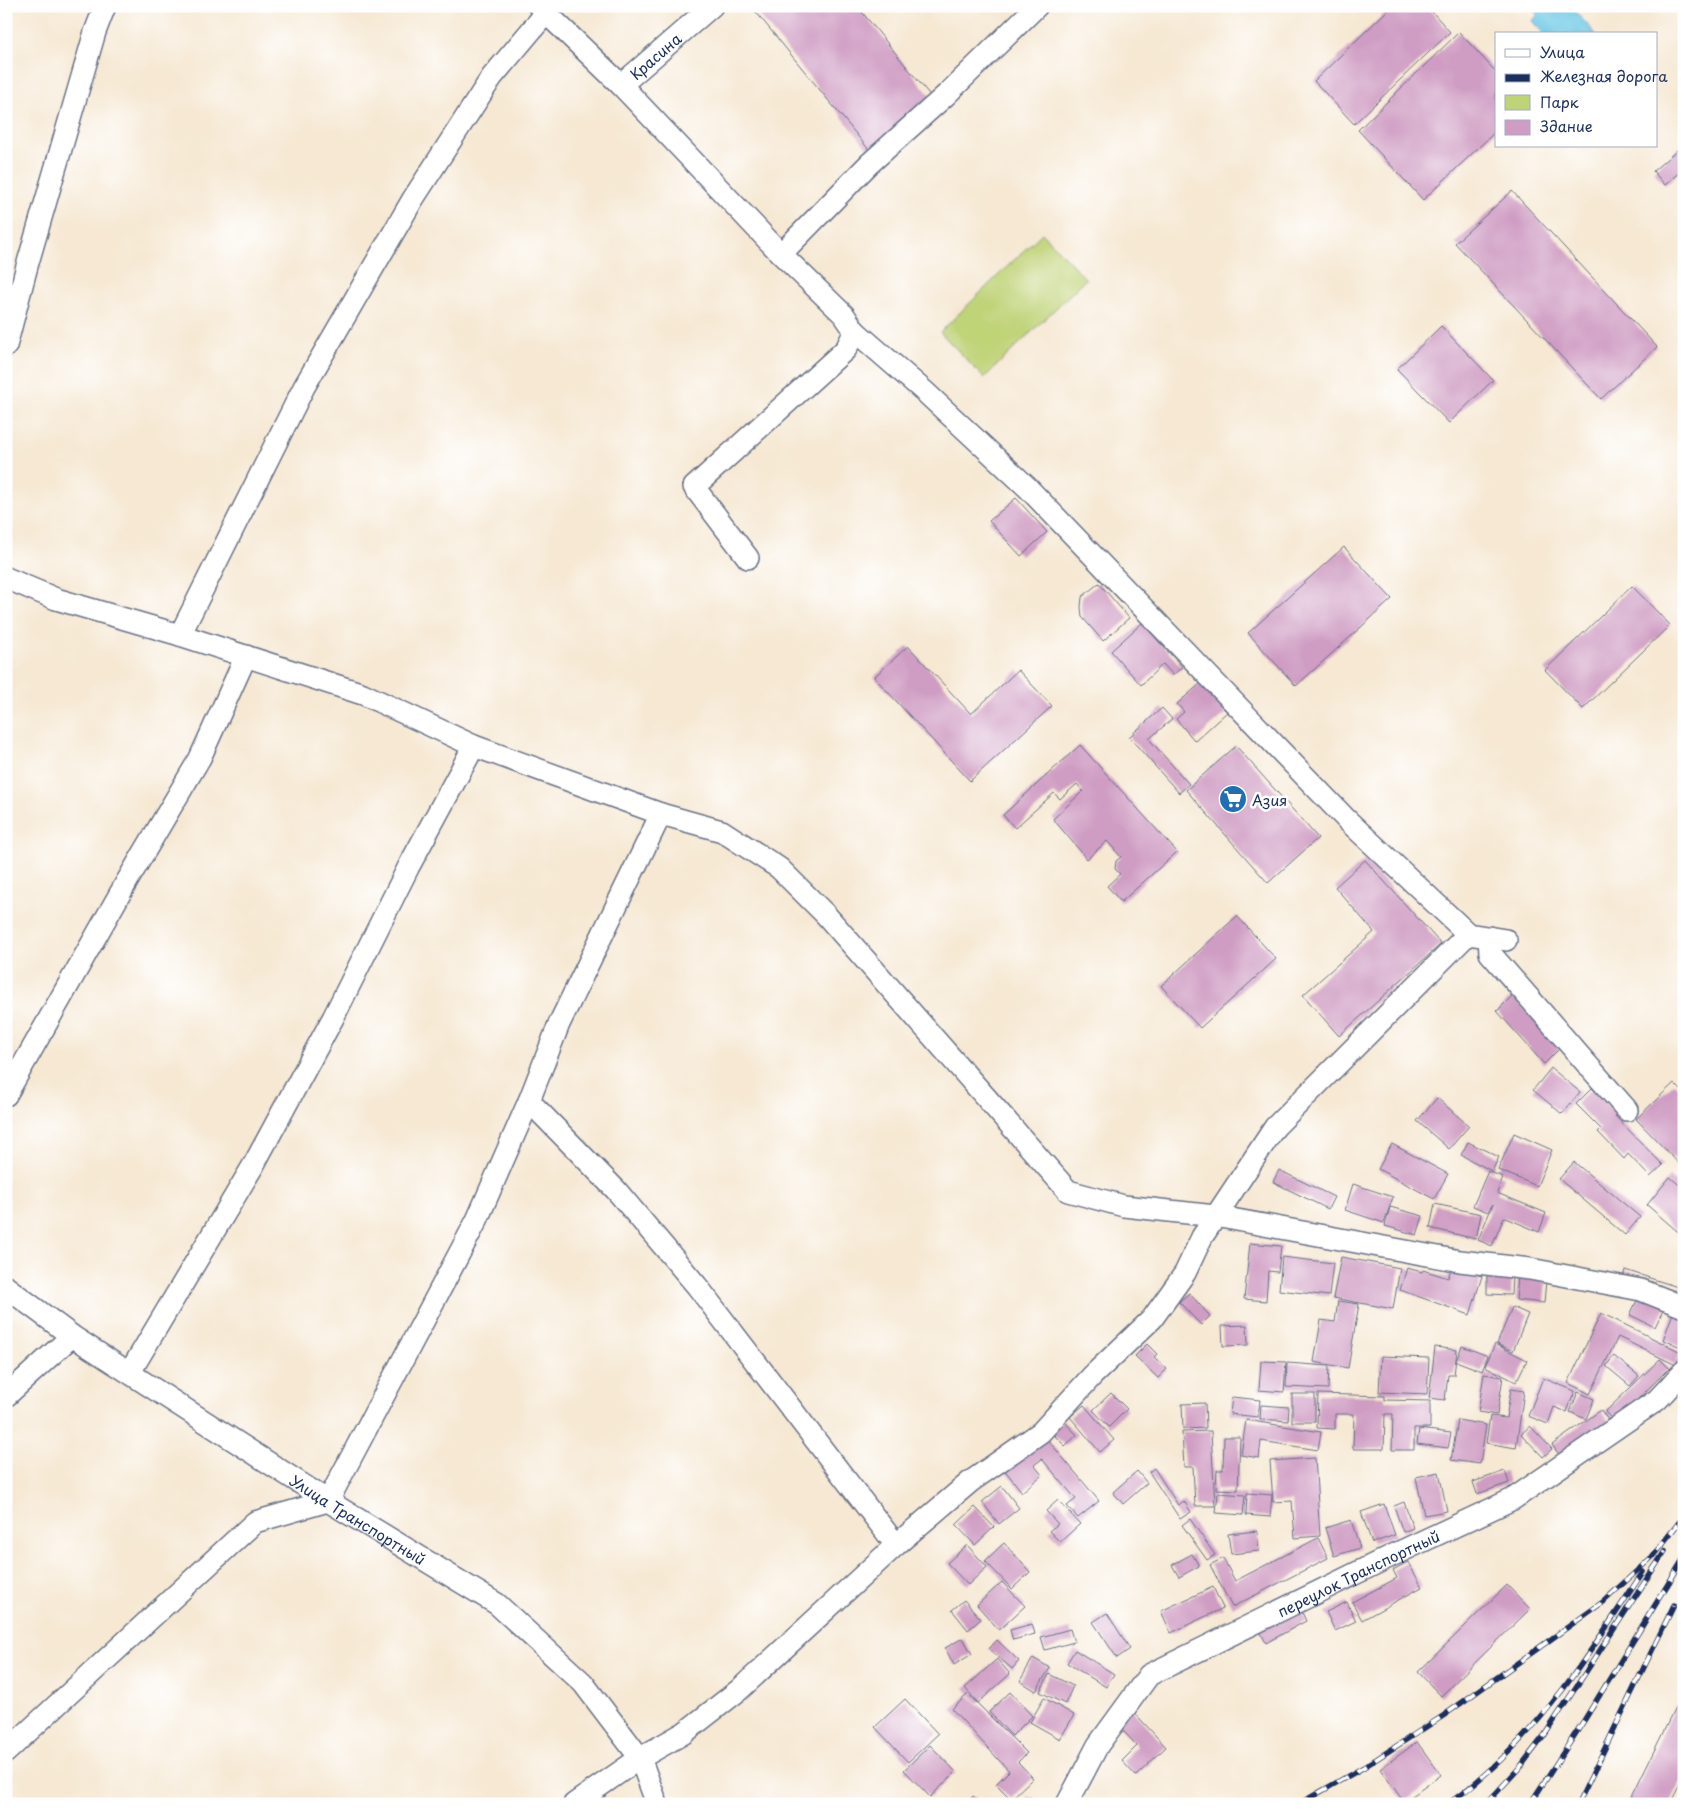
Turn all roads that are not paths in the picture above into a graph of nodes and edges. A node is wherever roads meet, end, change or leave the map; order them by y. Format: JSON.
{"nodes":[{"id":1,"x":105,"y":6,"type":"edge"},
{"id":2,"x":712,"y":6,"type":"edge"},
{"id":3,"x":1037,"y":6,"type":"edge"},
{"id":4,"x":543,"y":10,"type":"edge"},
{"id":5,"x":621,"y":85,"type":"junction"},
{"id":6,"x":781,"y":254,"type":"junction"},
{"id":7,"x":855,"y":331,"type":"junction"},
{"id":8,"x":6,"y":346,"type":"edge"},
{"id":9,"x":748,"y":558,"type":"dead end"},
{"id":10,"x":6,"y":578,"type":"edge"},
{"id":11,"x":180,"y":635,"type":"junction"},
{"id":12,"x":246,"y":656,"type":"junction"},
{"id":13,"x":474,"y":746,"type":"junction"},
{"id":14,"x":661,"y":814,"type":"junction"},
{"id":15,"x":1468,"y":934,"type":"junction"},
{"id":16,"x":6,"y":1095,"type":"edge"},
{"id":17,"x":529,"y":1101,"type":"junction"},
{"id":18,"x":1627,"y":1110,"type":"dead end"},
{"id":19,"x":1215,"y":1216,"type":"junction"},
{"id":20,"x":6,"y":1287,"type":"edge"},
{"id":21,"x":1684,"y":1307,"type":"edge"},
{"id":22,"x":72,"y":1336,"type":"junction"},
{"id":23,"x":1684,"y":1371,"type":"edge"},
{"id":24,"x":130,"y":1372,"type":"junction"},
{"id":25,"x":6,"y":1396,"type":"edge"},
{"id":26,"x":328,"y":1501,"type":"junction"},
{"id":27,"x":896,"y":1545,"type":"junction"},
{"id":28,"x":6,"y":1752,"type":"edge"},
{"id":29,"x":640,"y":1758,"type":"junction"},
{"id":30,"x":574,"y":1804,"type":"edge"},
{"id":31,"x":657,"y":1804,"type":"edge"},
{"id":32,"x":1067,"y":1804,"type":"edge"}],
"edges":[{"from":1,"to":8,"type":"street"},
{"from":2,"to":5,"type":"street","name":"Красина"},
{"from":3,"to":6,"type":"street"},
{"from":4,"to":5,"type":"street"},
{"from":4,"to":11,"type":"street"},
{"from":5,"to":6,"type":"street"},
{"from":6,"to":7,"type":"street"},
{"from":7,"to":9,"type":"street"},
{"from":7,"to":15,"type":"street"},
{"from":10,"to":11,"type":"street"},
{"from":11,"to":12,"type":"street"},
{"from":12,"to":13,"type":"street"},
{"from":12,"to":16,"type":"street"},
{"from":13,"to":14,"type":"street"},
{"from":13,"to":24,"type":"street"},
{"from":14,"to":17,"type":"street"},
{"from":14,"to":19,"type":"street"},
{"from":15,"to":18,"type":"street"},
{"from":15,"to":19,"type":"street"},
{"from":17,"to":26,"type":"street"},
{"from":17,"to":27,"type":"street"},
{"from":19,"to":21,"type":"street"},
{"from":19,"to":27,"type":"street"},
{"from":20,"to":22,"type":"street","name":"Улица Транспортный"},
{"from":22,"to":24,"type":"street","name":"Улица Транспортный"},
{"from":22,"to":25,"type":"street"},
{"from":23,"to":32,"type":"street","name":"переулок Транспортный"},
{"from":24,"to":26,"type":"street","name":"Улица Транспортный"},
{"from":26,"to":28,"type":"street"},
{"from":26,"to":29,"type":"street","name":"Улица Транспортный"},
{"from":27,"to":29,"type":"street"},
{"from":29,"to":30,"type":"street"},
{"from":29,"to":31,"type":"street","name":"Улица Транспортный"}]}
